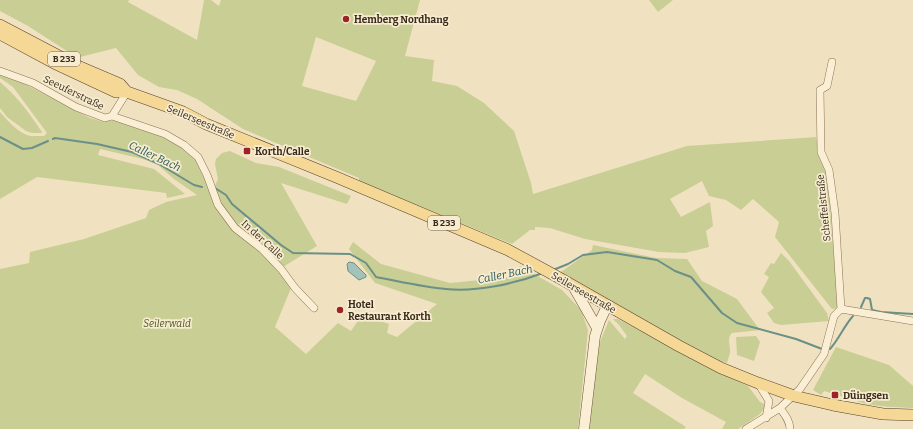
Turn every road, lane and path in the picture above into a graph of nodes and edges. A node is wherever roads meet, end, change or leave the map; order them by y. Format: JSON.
{"nodes":[{"id":1,"x":0,"y":25,"type":"edge"},
{"id":2,"x":0,"y":34,"type":"edge"},
{"id":3,"x":832,"y":62,"type":"dead end"},
{"id":4,"x":0,"y":71,"type":"edge"},
{"id":5,"x":127,"y":92,"type":"junction"},
{"id":6,"x":112,"y":116,"type":"junction"},
{"id":7,"x":573,"y":286,"type":"junction"},
{"id":8,"x":607,"y":306,"type":"junction"},
{"id":9,"x":314,"y":308,"type":"dead end"},
{"id":10,"x":840,"y":309,"type":"junction"},
{"id":11,"x":913,"y":321,"type":"edge"},
{"id":12,"x":597,"y":328,"type":"junction"},
{"id":13,"x":758,"y":383,"type":"junction"},
{"id":14,"x":794,"y":396,"type":"junction"},
{"id":15,"x":780,"y":408,"type":"junction"},
{"id":16,"x":913,"y":415,"type":"edge"},
{"id":17,"x":766,"y":418,"type":"junction"},
{"id":18,"x":584,"y":429,"type":"edge"},
{"id":19,"x":746,"y":429,"type":"edge"},
{"id":20,"x":790,"y":429,"type":"edge"}],
"edges":[{"from":1,"to":5,"type":"main road","name":"Seilerseestraße","number":"B 233"},
{"from":2,"to":5,"type":"main road","name":"Seilerseestraße","number":"B 233"},
{"from":3,"to":10,"type":"street","name":"Scheffelstraße"},
{"from":4,"to":6,"type":"street","name":"Seeuferstraße"},
{"from":5,"to":6,"type":"street","name":"Seeuferstraße"},
{"from":5,"to":7,"type":"main road","name":"Seilerseestraße","number":"B 233"},
{"from":6,"to":9,"type":"street","name":"In der Calle"},
{"from":7,"to":8,"type":"main road","name":"Seilerseestraße","number":"B 233"},
{"from":7,"to":12,"type":"main road"},
{"from":8,"to":12,"type":"main road"},
{"from":8,"to":13,"type":"main road","name":"Seilerseestraße","number":"B 233"},
{"from":10,"to":11,"type":"street"},
{"from":10,"to":14,"type":"street","name":"Scheffelstraße"},
{"from":12,"to":18,"type":"main road"},
{"from":13,"to":14,"type":"main road","name":"Seilerseestraße","number":"B 233"},
{"from":13,"to":17,"type":"street"},
{"from":14,"to":15,"type":"street","name":"Scheffelstraße"},
{"from":14,"to":16,"type":"main road","name":"Seilerseestraße","number":"B 233"},
{"from":15,"to":17,"type":"street","name":"Scheffelstraße"},
{"from":15,"to":20,"type":"street"},
{"from":17,"to":19,"type":"street","name":"Scheffelstraße"}]}
